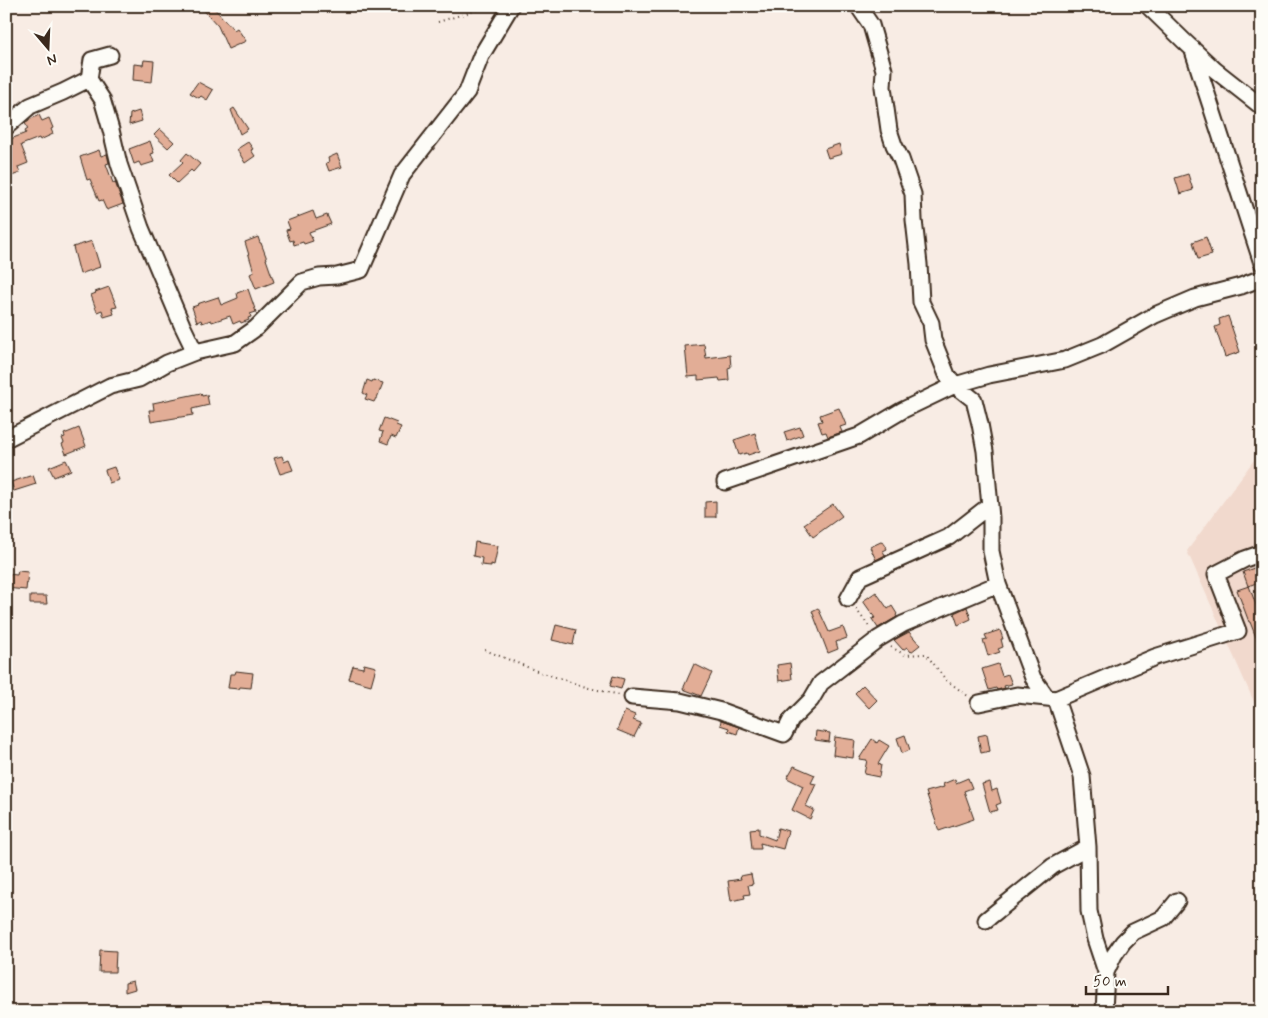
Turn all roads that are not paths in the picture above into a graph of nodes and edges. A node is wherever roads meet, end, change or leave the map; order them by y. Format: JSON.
{"nodes":[{"id":1,"x":511,"y":6,"type":"edge"},
{"id":2,"x":858,"y":6,"type":"edge"},
{"id":3,"x":1152,"y":8,"type":"edge"},
{"id":4,"x":1192,"y":48,"type":"junction"},
{"id":5,"x":110,"y":55,"type":"dead end"},
{"id":6,"x":89,"y":79,"type":"junction"},
{"id":7,"x":1262,"y":107,"type":"edge"},
{"id":8,"x":6,"y":127,"type":"edge"},
{"id":9,"x":1262,"y":262,"type":"edge"},
{"id":10,"x":1262,"y":278,"type":"edge"},
{"id":11,"x":195,"y":352,"type":"junction"},
{"id":12,"x":955,"y":385,"type":"junction"},
{"id":13,"x":6,"y":439,"type":"edge"},
{"id":14,"x":725,"y":482,"type":"dead end"},
{"id":15,"x":990,"y":505,"type":"junction"},
{"id":16,"x":1262,"y":553,"type":"edge"},
{"id":17,"x":998,"y":584,"type":"junction"},
{"id":18,"x":848,"y":599,"type":"road end"},
{"id":19,"x":632,"y":697,"type":"road end"},
{"id":20,"x":1052,"y":699,"type":"junction"},
{"id":21,"x":979,"y":703,"type":"road end"},
{"id":22,"x":1088,"y":847,"type":"junction"},
{"id":23,"x":1177,"y":901,"type":"dead end"},
{"id":24,"x":986,"y":920,"type":"dead end"},
{"id":25,"x":1106,"y":972,"type":"junction"},
{"id":26,"x":1104,"y":1012,"type":"edge"}],
"edges":[{"from":1,"to":11,"type":"street"},
{"from":2,"to":12,"type":"street"},
{"from":3,"to":4,"type":"street"},
{"from":4,"to":7,"type":"street"},
{"from":4,"to":9,"type":"street"},
{"from":5,"to":6,"type":"street"},
{"from":6,"to":8,"type":"street"},
{"from":6,"to":11,"type":"street"},
{"from":10,"to":12,"type":"street"},
{"from":11,"to":13,"type":"street"},
{"from":12,"to":14,"type":"street"},
{"from":12,"to":15,"type":"street"},
{"from":15,"to":17,"type":"street"},
{"from":15,"to":18,"type":"street"},
{"from":16,"to":20,"type":"street"},
{"from":17,"to":19,"type":"street"},
{"from":17,"to":20,"type":"street"},
{"from":20,"to":21,"type":"street"},
{"from":20,"to":22,"type":"street"},
{"from":22,"to":24,"type":"street"},
{"from":22,"to":25,"type":"street"},
{"from":23,"to":25,"type":"street"},
{"from":25,"to":26,"type":"street"}]}
